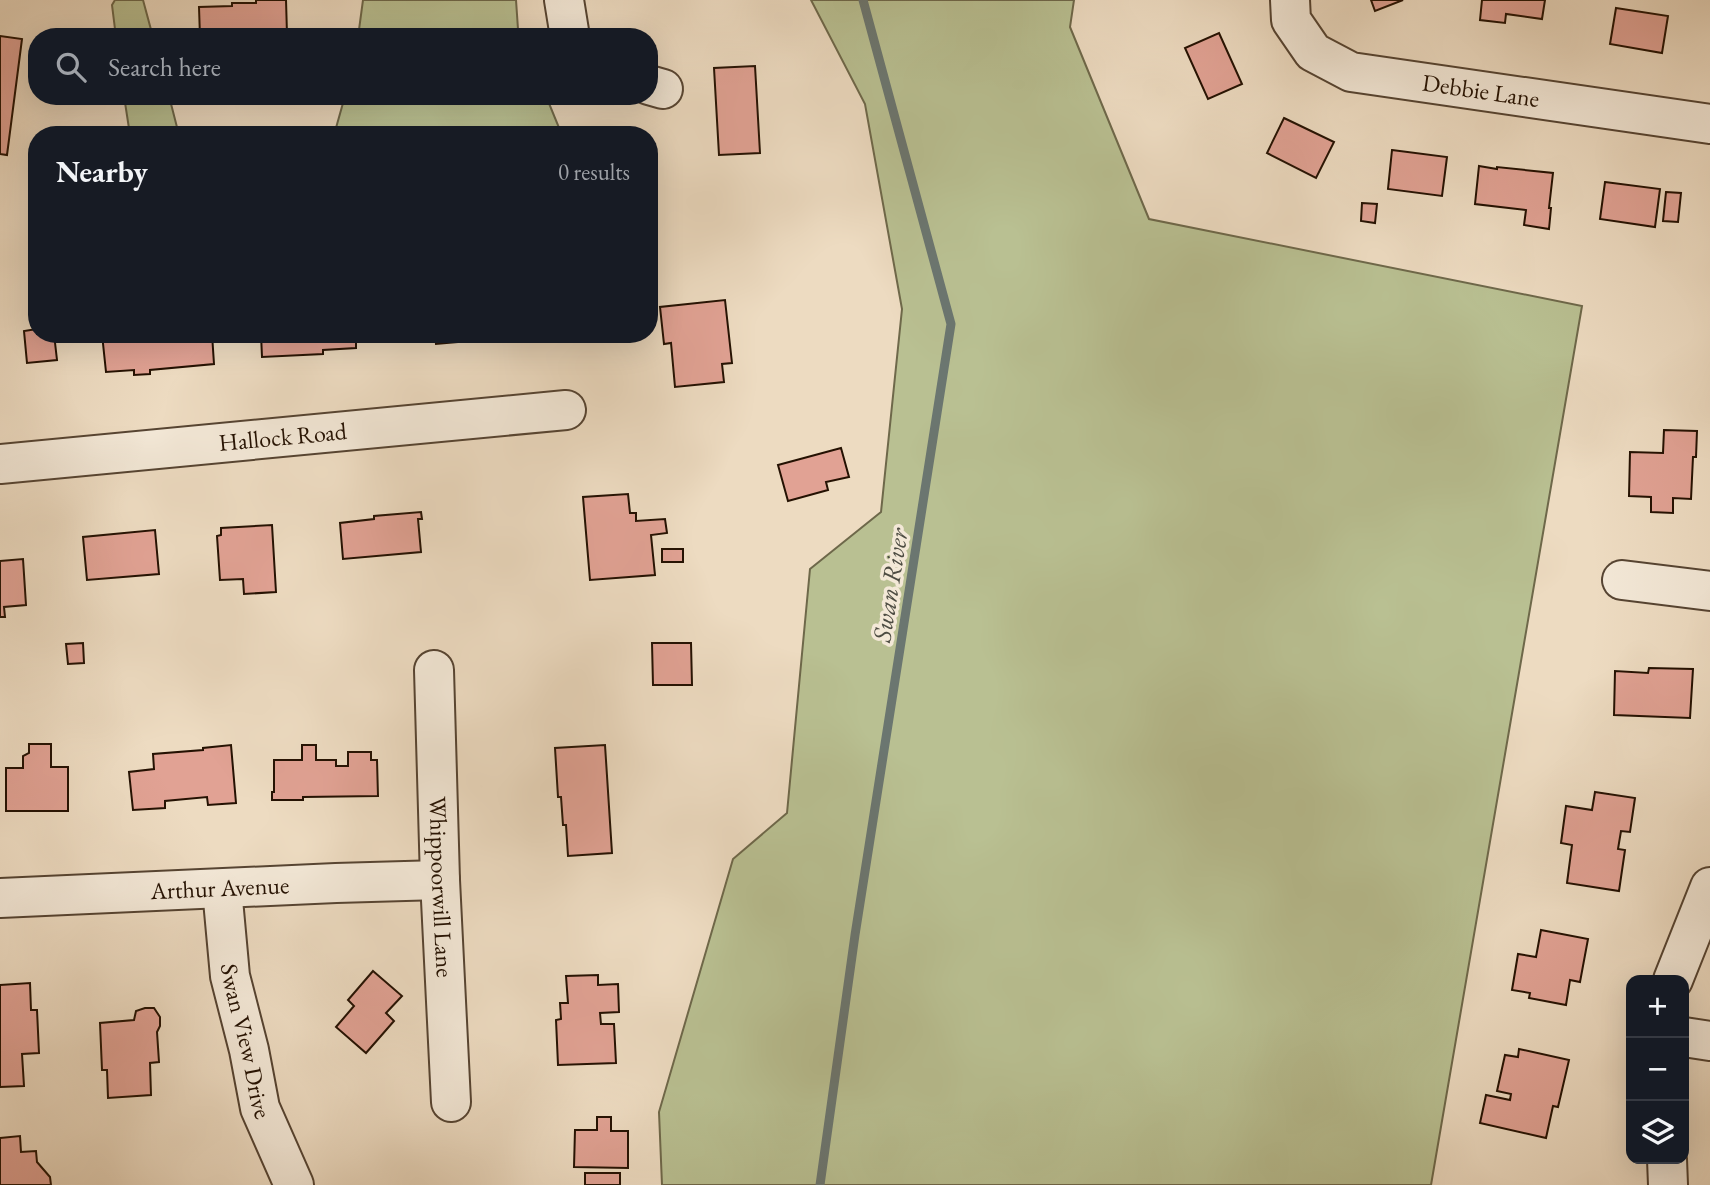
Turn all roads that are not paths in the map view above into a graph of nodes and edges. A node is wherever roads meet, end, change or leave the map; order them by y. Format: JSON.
{"nodes":[{"id":1,"x":564,"y":0,"type":"edge"},
{"id":2,"x":1290,"y":0,"type":"edge"},
{"id":3,"x":569,"y":28,"type":"edge"},
{"id":4,"x":1710,"y":124,"type":"edge"},
{"id":5,"x":566,"y":410,"type":"dead end"},
{"id":6,"x":0,"y":464,"type":"edge"},
{"id":7,"x":1622,"y":580,"type":"dead end"},
{"id":8,"x":1710,"y":591,"type":"edge"},
{"id":9,"x":434,"y":670,"type":"dead end"},
{"id":10,"x":440,"y":880,"type":"junction"},
{"id":11,"x":1710,"y":887,"type":"edge"},
{"id":12,"x":222,"y":889,"type":"junction"},
{"id":13,"x":0,"y":898,"type":"edge"},
{"id":14,"x":1675,"y":975,"type":"edge"},
{"id":15,"x":1689,"y":1038,"type":"edge"},
{"id":16,"x":1710,"y":1041,"type":"edge"},
{"id":17,"x":451,"y":1102,"type":"dead end"},
{"id":18,"x":1667,"y":1164,"type":"edge"},
{"id":19,"x":294,"y":1185,"type":"edge"},
{"id":20,"x":1668,"y":1185,"type":"edge"}],
"edges":[{"from":1,"to":3,"type":"street"},
{"from":2,"to":4,"type":"street","name":"Debbie Lane"},
{"from":5,"to":6,"type":"street","name":"Hallock Road"},
{"from":7,"to":8,"type":"street"},
{"from":9,"to":10,"type":"street","name":"Whippoorwill Lane"},
{"from":10,"to":12,"type":"street","name":"Arthur Avenue"},
{"from":10,"to":17,"type":"street","name":"Whippoorwill Lane"},
{"from":11,"to":14,"type":"street"},
{"from":12,"to":13,"type":"street","name":"Arthur Avenue"},
{"from":12,"to":19,"type":"street","name":"Swan View Drive"},
{"from":15,"to":16,"type":"street"},
{"from":18,"to":20,"type":"street"}]}
